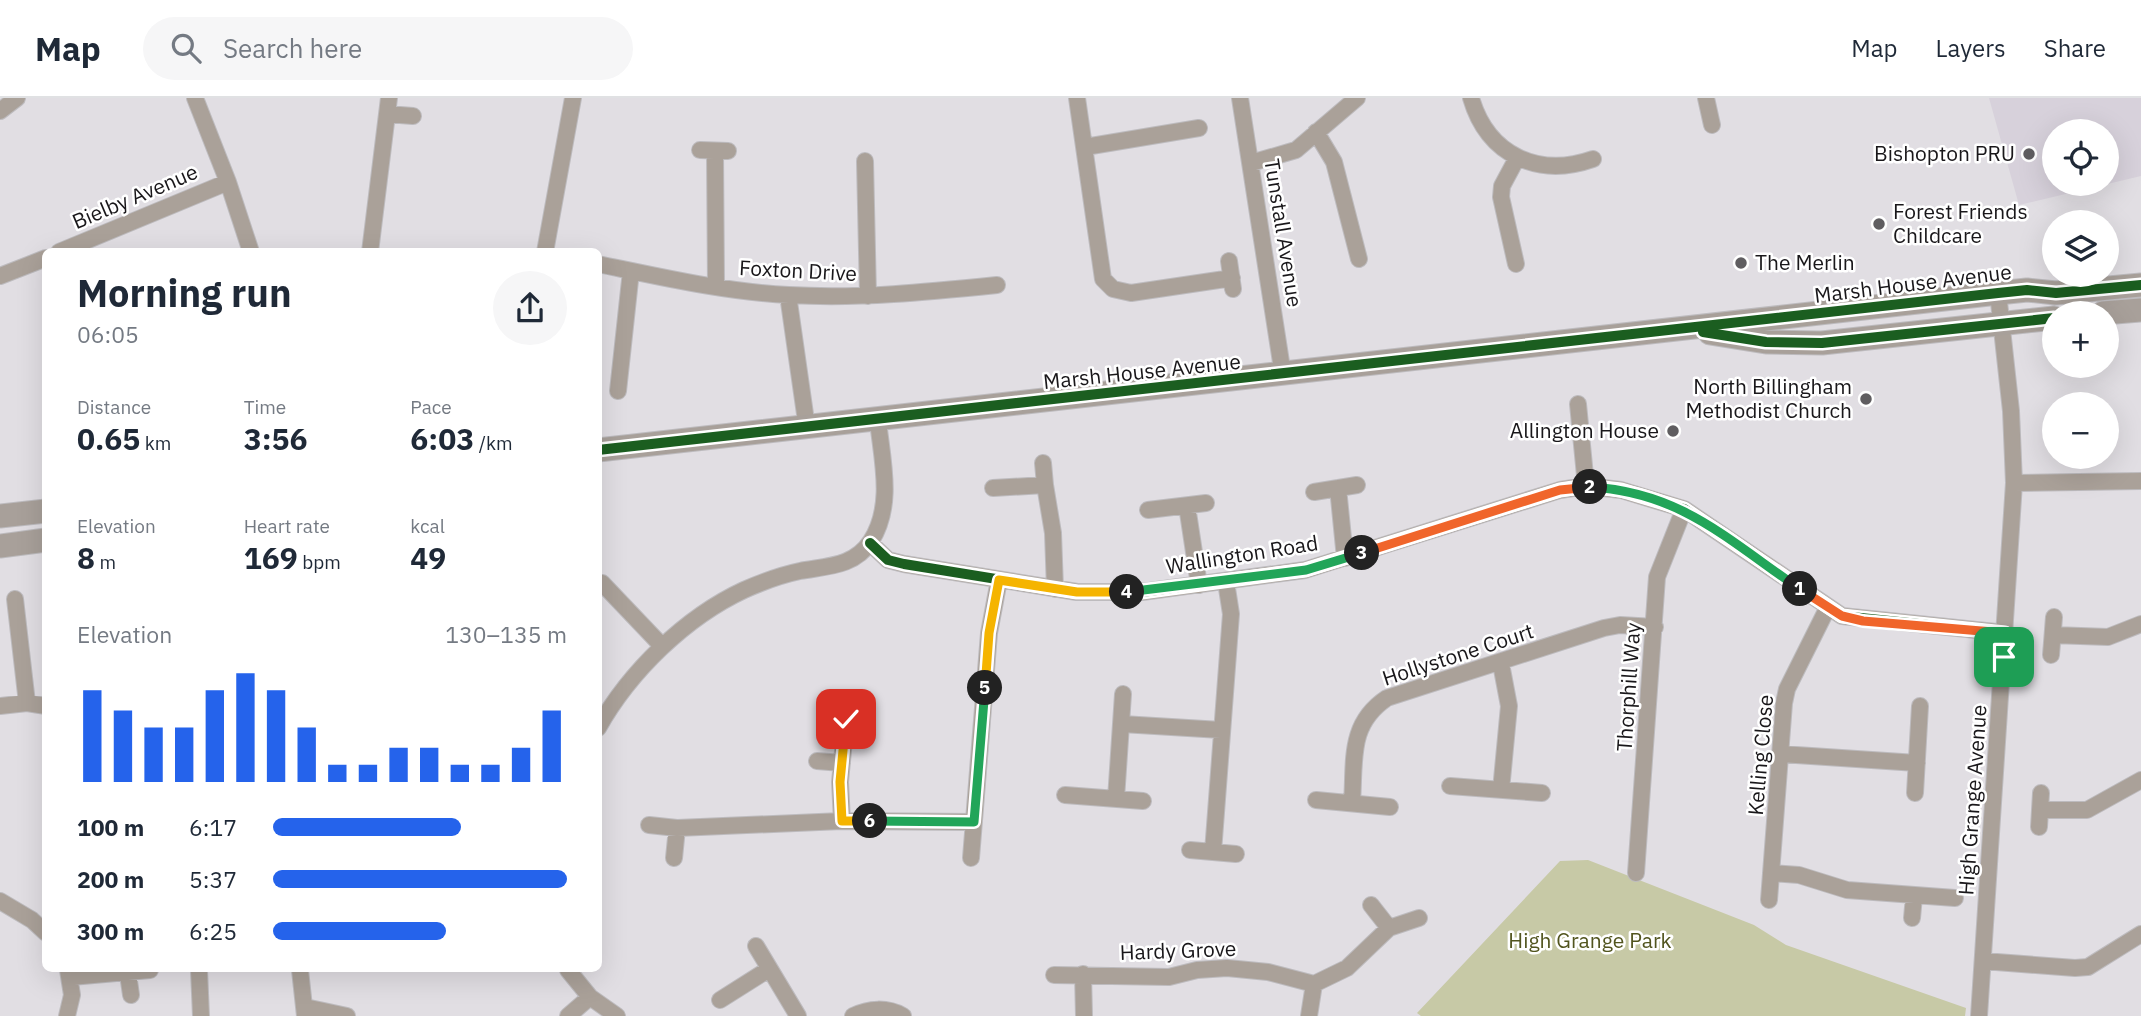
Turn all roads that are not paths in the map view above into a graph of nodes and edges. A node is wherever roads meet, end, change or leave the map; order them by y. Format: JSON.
{"nodes":[{"id":1,"x":17,"y":98,"type":"edge"},
{"id":2,"x":195,"y":98,"type":"edge"},
{"id":3,"x":573,"y":98,"type":"edge"},
{"id":4,"x":1077,"y":98,"type":"edge"},
{"id":5,"x":1240,"y":98,"type":"edge"},
{"id":6,"x":1471,"y":98,"type":"edge"},
{"id":7,"x":1351,"y":99,"type":"edge"},
{"id":8,"x":1704,"y":105,"type":"edge"},
{"id":9,"x":388,"y":106,"type":"edge"},
{"id":10,"x":0,"y":111,"type":"edge"},
{"id":11,"x":413,"y":116,"type":"dead end"},
{"id":12,"x":1712,"y":125,"type":"dead end"},
{"id":13,"x":1199,"y":127,"type":"dead end"},
{"id":14,"x":1316,"y":132,"type":"junction"},
{"id":15,"x":1085,"y":147,"type":"junction"},
{"id":16,"x":714,"y":150,"type":"dead end"},
{"id":17,"x":1517,"y":158,"type":"junction"},
{"id":18,"x":1593,"y":159,"type":"dead end"},
{"id":19,"x":882,"y":161,"type":"dead end"},
{"id":20,"x":1251,"y":163,"type":"junction"},
{"id":21,"x":228,"y":181,"type":"junction"},
{"id":22,"x":91,"y":246,"type":"edge"},
{"id":23,"x":250,"y":248,"type":"edge"},
{"id":24,"x":370,"y":248,"type":"edge"},
{"id":25,"x":546,"y":248,"type":"edge"},
{"id":26,"x":1359,"y":259,"type":"dead end"},
{"id":27,"x":42,"y":260,"type":"edge"},
{"id":28,"x":1516,"y":264,"type":"dead end"},
{"id":29,"x":602,"y":265,"type":"edge"},
{"id":30,"x":631,"y":271,"type":"junction"},
{"id":31,"x":0,"y":276,"type":"edge"},
{"id":32,"x":1231,"y":276,"type":"dead end"},
{"id":33,"x":998,"y":285,"type":"dead end"},
{"id":34,"x":2141,"y":285,"type":"edge"},
{"id":35,"x":716,"y":287,"type":"junction"},
{"id":36,"x":1998,"y":293,"type":"junction"},
{"id":37,"x":788,"y":295,"type":"junction"},
{"id":38,"x":868,"y":296,"type":"junction"},
{"id":39,"x":2141,"y":310,"type":"edge"},
{"id":40,"x":2119,"y":312,"type":"edge"},
{"id":41,"x":2042,"y":319,"type":"edge"},
{"id":42,"x":2000,"y":324,"type":"junction"},
{"id":43,"x":1689,"y":330,"type":"junction"},
{"id":44,"x":1283,"y":375,"type":"junction"},
{"id":45,"x":618,"y":391,"type":"dead end"},
{"id":46,"x":1578,"y":404,"type":"dead end"},
{"id":47,"x":878,"y":421,"type":"junction"},
{"id":48,"x":807,"y":428,"type":"junction"},
{"id":49,"x":602,"y":450,"type":"edge"},
{"id":50,"x":1043,"y":463,"type":"dead end"},
{"id":51,"x":2141,"y":481,"type":"edge"},
{"id":52,"x":2014,"y":482,"type":"junction"},
{"id":53,"x":1045,"y":485,"type":"junction"},
{"id":54,"x":1357,"y":485,"type":"dead end"},
{"id":55,"x":1586,"y":486,"type":"junction"},
{"id":56,"x":993,"y":488,"type":"dead end"},
{"id":57,"x":1338,"y":488,"type":"junction"},
{"id":58,"x":1314,"y":492,"type":"dead end"},
{"id":59,"x":1206,"y":503,"type":"dead end"},
{"id":60,"x":1187,"y":506,"type":"junction"},
{"id":61,"x":1684,"y":509,"type":"junction"},
{"id":62,"x":1149,"y":510,"type":"dead end"},
{"id":63,"x":42,"y":511,"type":"edge"},
{"id":64,"x":0,"y":516,"type":"edge"},
{"id":65,"x":42,"y":541,"type":"edge"},
{"id":66,"x":870,"y":543,"type":"junction"},
{"id":67,"x":0,"y":546,"type":"edge"},
{"id":68,"x":1345,"y":558,"type":"junction"},
{"id":69,"x":999,"y":580,"type":"junction"},
{"id":70,"x":1226,"y":582,"type":"junction"},
{"id":71,"x":602,"y":585,"type":"edge"},
{"id":72,"x":1199,"y":585,"type":"junction"},
{"id":73,"x":1055,"y":589,"type":"junction"},
{"id":74,"x":15,"y":599,"type":"dead end"},
{"id":75,"x":1828,"y":609,"type":"junction"},
{"id":76,"x":2054,"y":617,"type":"dead end"},
{"id":77,"x":8,"y":621,"type":"edge"},
{"id":78,"x":2141,"y":624,"type":"edge"},
{"id":79,"x":1655,"y":627,"type":"junction"},
{"id":80,"x":2005,"y":633,"type":"junction"},
{"id":81,"x":2053,"y":635,"type":"junction"},
{"id":82,"x":662,"y":646,"type":"junction"},
{"id":83,"x":2051,"y":655,"type":"dead end"},
{"id":84,"x":1501,"y":664,"type":"junction"},
{"id":85,"x":1123,"y":694,"type":"dead end"},
{"id":86,"x":27,"y":703,"type":"junction"},
{"id":87,"x":42,"y":705,"type":"edge"},
{"id":88,"x":0,"y":706,"type":"edge"},
{"id":89,"x":1920,"y":706,"type":"dead end"},
{"id":90,"x":846,"y":719,"type":"dead end"},
{"id":91,"x":602,"y":721,"type":"edge"},
{"id":92,"x":1122,"y":724,"type":"junction"},
{"id":93,"x":1221,"y":730,"type":"junction"},
{"id":94,"x":1781,"y":754,"type":"junction"},
{"id":95,"x":817,"y":761,"type":"dead end"},
{"id":96,"x":842,"y":763,"type":"junction"},
{"id":97,"x":1917,"y":763,"type":"junction"},
{"id":98,"x":2141,"y":779,"type":"edge"},
{"id":99,"x":1450,"y":786,"type":"dead end"},
{"id":100,"x":1501,"y":790,"type":"junction"},
{"id":101,"x":1542,"y":793,"type":"dead end"},
{"id":102,"x":1915,"y":793,"type":"dead end"},
{"id":103,"x":2042,"y":793,"type":"dead end"},
{"id":104,"x":1065,"y":795,"type":"dead end"},
{"id":105,"x":1116,"y":799,"type":"junction"},
{"id":106,"x":1316,"y":800,"type":"dead end"},
{"id":107,"x":1143,"y":801,"type":"dead end"},
{"id":108,"x":1352,"y":803,"type":"junction"},
{"id":109,"x":1391,"y":807,"type":"dead end"},
{"id":110,"x":2040,"y":810,"type":"junction"},
{"id":111,"x":842,"y":821,"type":"junction"},
{"id":112,"x":974,"y":822,"type":"junction"},
{"id":113,"x":649,"y":825,"type":"dead end"},
{"id":114,"x":2039,"y":827,"type":"dead end"},
{"id":115,"x":677,"y":828,"type":"junction"},
{"id":116,"x":1190,"y":850,"type":"dead end"},
{"id":117,"x":1213,"y":852,"type":"junction"},
{"id":118,"x":1236,"y":853,"type":"dead end"},
{"id":119,"x":674,"y":858,"type":"dead end"},
{"id":120,"x":971,"y":858,"type":"dead end"},
{"id":121,"x":1636,"y":873,"type":"dead end"},
{"id":122,"x":1772,"y":873,"type":"junction"},
{"id":123,"x":1913,"y":896,"type":"junction"},
{"id":124,"x":1955,"y":898,"type":"dead end"},
{"id":125,"x":1769,"y":900,"type":"dead end"},
{"id":126,"x":0,"y":901,"type":"edge"},
{"id":127,"x":1371,"y":905,"type":"dead end"},
{"id":128,"x":1419,"y":918,"type":"dead end"},
{"id":129,"x":1912,"y":918,"type":"dead end"},
{"id":130,"x":1390,"y":928,"type":"junction"},
{"id":131,"x":42,"y":929,"type":"edge"},
{"id":132,"x":2141,"y":934,"type":"edge"},
{"id":133,"x":756,"y":946,"type":"dead end"},
{"id":134,"x":1983,"y":961,"type":"junction"},
{"id":135,"x":769,"y":969,"type":"junction"},
{"id":136,"x":139,"y":972,"type":"edge"},
{"id":137,"x":199,"y":972,"type":"edge"},
{"id":138,"x":300,"y":972,"type":"edge"},
{"id":139,"x":570,"y":972,"type":"edge"},
{"id":140,"x":69,"y":973,"type":"edge"},
{"id":141,"x":128,"y":974,"type":"junction"},
{"id":142,"x":1083,"y":974,"type":"junction"},
{"id":143,"x":1054,"y":975,"type":"dead end"},
{"id":144,"x":1314,"y":984,"type":"junction"},
{"id":145,"x":131,"y":995,"type":"dead end"},
{"id":146,"x":590,"y":997,"type":"junction"},
{"id":147,"x":720,"y":1000,"type":"dead end"},
{"id":148,"x":305,"y":1011,"type":"edge"},
{"id":149,"x":67,"y":1016,"type":"edge"},
{"id":150,"x":201,"y":1016,"type":"edge"},
{"id":151,"x":347,"y":1016,"type":"edge"},
{"id":152,"x":568,"y":1016,"type":"edge"},
{"id":153,"x":617,"y":1016,"type":"edge"},
{"id":154,"x":798,"y":1016,"type":"edge"},
{"id":155,"x":853,"y":1016,"type":"edge"},
{"id":156,"x":903,"y":1016,"type":"edge"},
{"id":157,"x":1083,"y":1016,"type":"edge"},
{"id":158,"x":1309,"y":1016,"type":"edge"},
{"id":159,"x":1979,"y":1016,"type":"edge"}],
"edges":[{"from":1,"to":10,"type":"street"},
{"from":2,"to":21,"type":"street"},
{"from":3,"to":25,"type":"street"},
{"from":4,"to":15,"type":"street"},
{"from":5,"to":20,"type":"street","name":"Tunstall Avenue"},
{"from":6,"to":17,"type":"street"},
{"from":7,"to":14,"type":"street"},
{"from":8,"to":12,"type":"street"},
{"from":9,"to":11,"type":"street"},
{"from":9,"to":24,"type":"street"},
{"from":13,"to":15,"type":"street"},
{"from":14,"to":20,"type":"street"},
{"from":14,"to":26,"type":"street"},
{"from":15,"to":32,"type":"street"},
{"from":16,"to":35,"type":"street"},
{"from":17,"to":18,"type":"street"},
{"from":17,"to":28,"type":"street"},
{"from":19,"to":38,"type":"street"},
{"from":20,"to":44,"type":"street","name":"Tunstall Avenue"},
{"from":21,"to":22,"type":"street","name":"Bielby Avenue"},
{"from":21,"to":23,"type":"street"},
{"from":27,"to":31,"type":"street"},
{"from":29,"to":30,"type":"street","name":"Foxton Drive"},
{"from":30,"to":35,"type":"street","name":"Foxton Drive"},
{"from":30,"to":45,"type":"street"},
{"from":33,"to":38,"type":"street","name":"Foxton Drive"},
{"from":34,"to":36,"type":"street","name":"Marsh House Avenue"},
{"from":35,"to":37,"type":"street","name":"Foxton Drive"},
{"from":36,"to":42,"type":"street","name":"High Grange Avenue"},
{"from":36,"to":43,"type":"street","name":"Marsh House Avenue"},
{"from":37,"to":38,"type":"street","name":"Foxton Drive"},
{"from":37,"to":48,"type":"street"},
{"from":39,"to":40,"type":"street"},
{"from":41,"to":42,"type":"street","name":"Marsh House Avenue"},
{"from":42,"to":43,"type":"street","name":"Marsh House Avenue"},
{"from":42,"to":52,"type":"street","name":"High Grange Avenue"},
{"from":43,"to":44,"type":"street","name":"Marsh House Avenue"},
{"from":44,"to":47,"type":"street","name":"Marsh House Avenue"},
{"from":46,"to":55,"type":"street"},
{"from":47,"to":48,"type":"street","name":"Marsh House Avenue"},
{"from":47,"to":66,"type":"street"},
{"from":48,"to":49,"type":"street","name":"Marsh House Avenue"},
{"from":50,"to":53,"type":"street"},
{"from":51,"to":52,"type":"street"},
{"from":52,"to":80,"type":"street","name":"High Grange Avenue"},
{"from":53,"to":56,"type":"street"},
{"from":53,"to":73,"type":"street"},
{"from":54,"to":57,"type":"street"},
{"from":55,"to":61,"type":"street","name":"Wallington Road"},
{"from":55,"to":68,"type":"street","name":"Wallington Road"},
{"from":57,"to":58,"type":"street"},
{"from":57,"to":68,"type":"street"},
{"from":59,"to":60,"type":"street"},
{"from":60,"to":62,"type":"street"},
{"from":60,"to":72,"type":"street"},
{"from":61,"to":75,"type":"street","name":"Wallington Road"},
{"from":61,"to":79,"type":"street","name":"Thorphill Way"},
{"from":63,"to":64,"type":"street"},
{"from":65,"to":67,"type":"street"},
{"from":66,"to":69,"type":"street","name":"Wallington Road"},
{"from":66,"to":82,"type":"street"},
{"from":68,"to":70,"type":"street","name":"Wallington Road"},
{"from":69,"to":73,"type":"street","name":"Wallington Road"},
{"from":69,"to":112,"type":"street"},
{"from":70,"to":72,"type":"street","name":"Wallington Road"},
{"from":70,"to":93,"type":"street"},
{"from":71,"to":82,"type":"street"},
{"from":72,"to":73,"type":"street","name":"Wallington Road"},
{"from":74,"to":77,"type":"street"},
{"from":75,"to":80,"type":"street","name":"Wallington Road"},
{"from":75,"to":94,"type":"street","name":"Kelling Close"},
{"from":76,"to":81,"type":"street"},
{"from":77,"to":86,"type":"street"},
{"from":78,"to":81,"type":"street"},
{"from":79,"to":84,"type":"street","name":"Hollystone Court"},
{"from":79,"to":121,"type":"street","name":"Thorphill Way"},
{"from":80,"to":134,"type":"street","name":"High Grange Avenue"},
{"from":81,"to":83,"type":"street"},
{"from":82,"to":91,"type":"street"},
{"from":84,"to":100,"type":"street"},
{"from":84,"to":108,"type":"street","name":"Hollystone Court"},
{"from":85,"to":92,"type":"street"},
{"from":86,"to":87,"type":"street"},
{"from":86,"to":88,"type":"street"},
{"from":89,"to":97,"type":"street"},
{"from":90,"to":96,"type":"street"},
{"from":92,"to":93,"type":"street"},
{"from":92,"to":105,"type":"street"},
{"from":93,"to":117,"type":"street"},
{"from":94,"to":97,"type":"street"},
{"from":94,"to":122,"type":"street","name":"Kelling Close"},
{"from":95,"to":96,"type":"street"},
{"from":96,"to":111,"type":"street"},
{"from":97,"to":102,"type":"street"},
{"from":98,"to":110,"type":"street"},
{"from":99,"to":100,"type":"street"},
{"from":100,"to":101,"type":"street"},
{"from":103,"to":110,"type":"street"},
{"from":104,"to":105,"type":"street"},
{"from":105,"to":107,"type":"street"},
{"from":106,"to":108,"type":"street"},
{"from":108,"to":109,"type":"street"},
{"from":110,"to":114,"type":"street"},
{"from":111,"to":112,"type":"street"},
{"from":111,"to":115,"type":"street"},
{"from":112,"to":120,"type":"street"},
{"from":113,"to":115,"type":"street"},
{"from":115,"to":119,"type":"street"},
{"from":116,"to":117,"type":"street"},
{"from":117,"to":118,"type":"street"},
{"from":122,"to":123,"type":"street"},
{"from":122,"to":125,"type":"street","name":"Kelling Close"},
{"from":123,"to":124,"type":"street"},
{"from":123,"to":129,"type":"street"},
{"from":126,"to":131,"type":"street"},
{"from":127,"to":130,"type":"street"},
{"from":128,"to":130,"type":"street"},
{"from":130,"to":144,"type":"street"},
{"from":132,"to":134,"type":"street"},
{"from":133,"to":135,"type":"street"},
{"from":134,"to":159,"type":"street","name":"High Grange Avenue"},
{"from":135,"to":147,"type":"street"},
{"from":135,"to":154,"type":"street"},
{"from":136,"to":141,"type":"street"},
{"from":137,"to":150,"type":"street"},
{"from":138,"to":148,"type":"street"},
{"from":139,"to":146,"type":"street"},
{"from":140,"to":141,"type":"street"},
{"from":140,"to":149,"type":"street"},
{"from":141,"to":145,"type":"street"},
{"from":142,"to":143,"type":"street","name":"Hardy Grove"},
{"from":142,"to":144,"type":"street","name":"Hardy Grove"},
{"from":142,"to":157,"type":"street"},
{"from":144,"to":158,"type":"street"},
{"from":146,"to":152,"type":"street"},
{"from":146,"to":153,"type":"street"},
{"from":148,"to":151,"type":"street"},
{"from":155,"to":156,"type":"street"}]}
